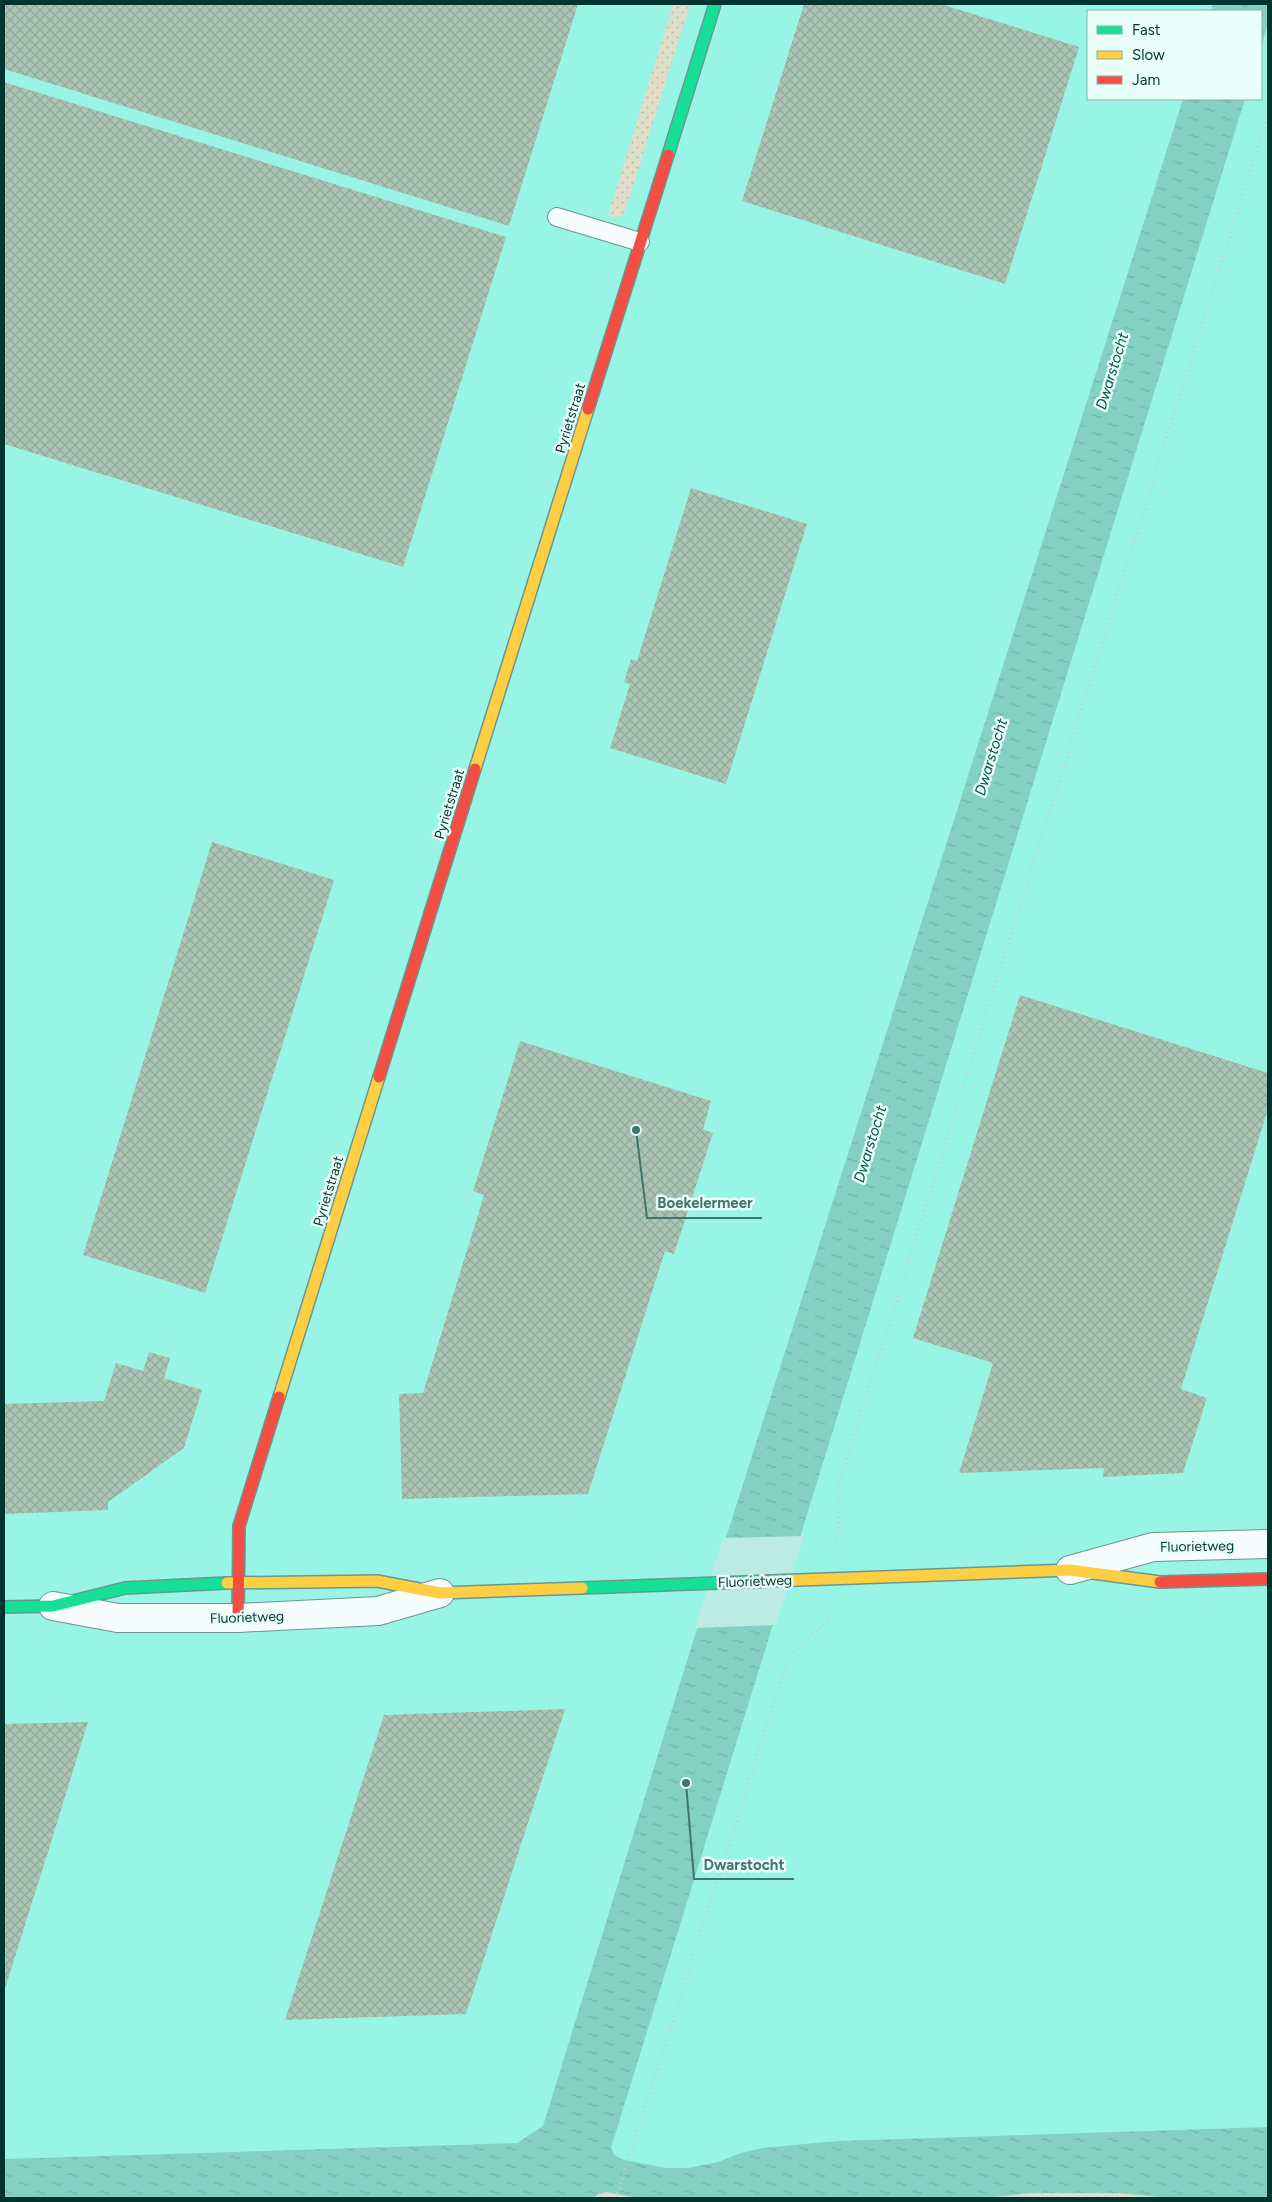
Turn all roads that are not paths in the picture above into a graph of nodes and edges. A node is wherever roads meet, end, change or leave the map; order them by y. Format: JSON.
{"nodes":[{"id":1,"x":715,"y":4,"type":"edge"},
{"id":2,"x":557,"y":217,"type":"dead end"},
{"id":3,"x":640,"y":242,"type":"junction"},
{"id":4,"x":1268,"y":1544,"type":"edge"},
{"id":5,"x":1070,"y":1570,"type":"junction"},
{"id":6,"x":1268,"y":1578,"type":"edge"},
{"id":7,"x":238,"y":1582,"type":"junction"},
{"id":8,"x":440,"y":1593,"type":"junction"},
{"id":9,"x":53,"y":1606,"type":"junction"},
{"id":10,"x":4,"y":1607,"type":"edge"},
{"id":11,"x":238,"y":1618,"type":"junction"}],
"edges":[{"from":1,"to":3,"type":"street","name":"Pyrietstraat"},
{"from":2,"to":3,"type":"lane"},
{"from":3,"to":7,"type":"street","name":"Pyrietstraat"},
{"from":4,"to":5,"type":"street","name":"Fluorietweg"},
{"from":5,"to":6,"type":"street","name":"Fluorietweg"},
{"from":5,"to":8,"type":"street","name":"Fluorietweg"},
{"from":7,"to":8,"type":"street","name":"Fluorietweg"},
{"from":7,"to":9,"type":"street","name":"Fluorietweg"},
{"from":7,"to":11,"type":"street","name":"Pyrietstraat"},
{"from":8,"to":11,"type":"street","name":"Fluorietweg"},
{"from":9,"to":10,"type":"street","name":"Fluorietweg"},
{"from":9,"to":11,"type":"street","name":"Fluorietweg"}]}
